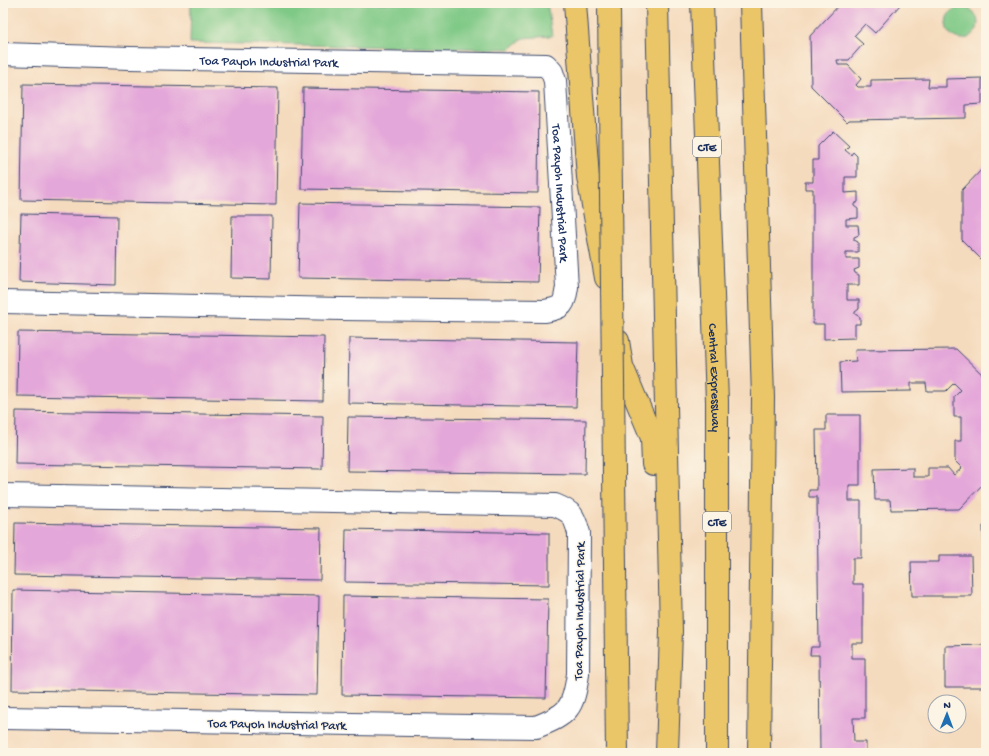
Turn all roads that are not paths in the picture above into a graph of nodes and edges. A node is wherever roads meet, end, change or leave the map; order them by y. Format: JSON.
{"nodes":[{"id":1,"x":575,"y":3,"type":"edge"},
{"id":2,"x":657,"y":3,"type":"edge"},
{"id":3,"x":702,"y":3,"type":"edge"},
{"id":4,"x":751,"y":3,"type":"edge"},
{"id":5,"x":609,"y":6,"type":"edge"},
{"id":6,"x":3,"y":54,"type":"edge"},
{"id":7,"x":3,"y":302,"type":"edge"},
{"id":8,"x":3,"y":494,"type":"edge"},
{"id":9,"x":671,"y":631,"type":"junction"},
{"id":10,"x":3,"y":718,"type":"edge"},
{"id":11,"x":617,"y":753,"type":"edge"},
{"id":12,"x":667,"y":753,"type":"edge"},
{"id":13,"x":717,"y":753,"type":"edge"},
{"id":14,"x":759,"y":753,"type":"edge"}],
"edges":[{"from":1,"to":9,"type":"highway"},
{"from":2,"to":9,"type":"highway"},
{"from":3,"to":13,"type":"highway","name":"Central Expressway","number":"CTE"},
{"from":4,"to":14,"type":"highway"},
{"from":5,"to":11,"type":"highway","bridge":true},
{"from":6,"to":7,"type":"lane","name":"Toa Payoh Industrial Park"},
{"from":8,"to":10,"type":"lane","name":"Toa Payoh Industrial Park"},
{"from":9,"to":12,"type":"highway"}]}
